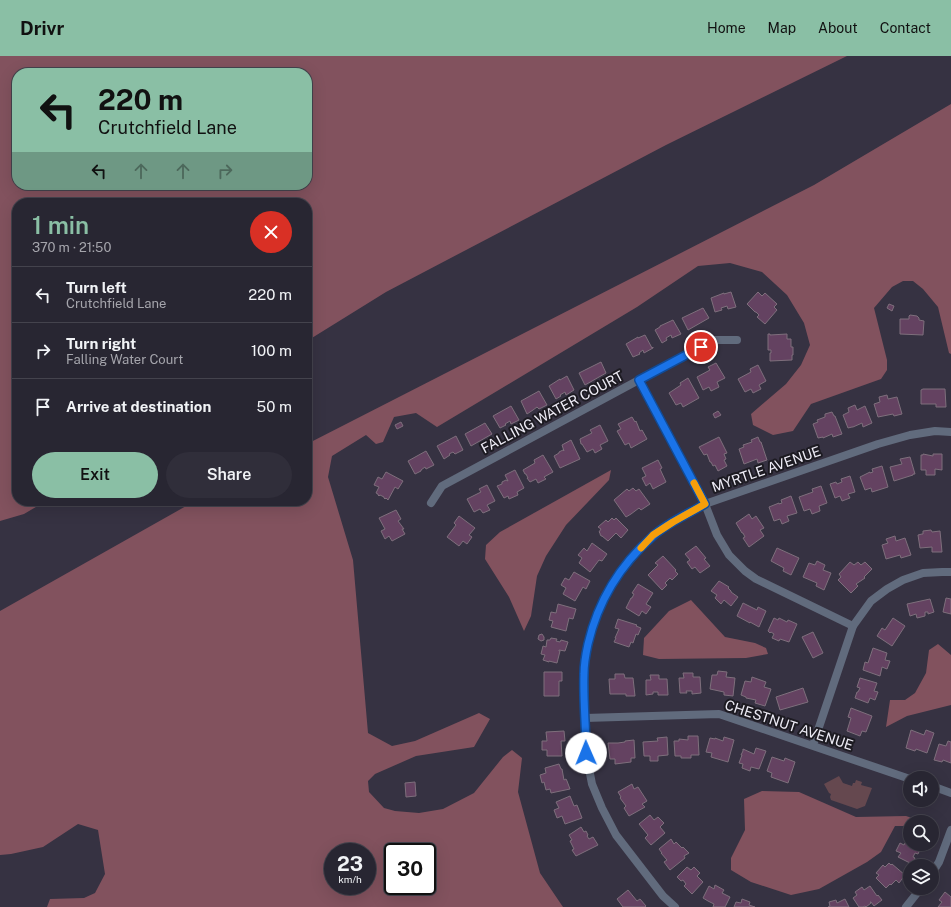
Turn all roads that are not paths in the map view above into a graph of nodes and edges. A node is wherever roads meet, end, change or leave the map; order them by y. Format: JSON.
{"nodes":[{"id":1,"x":737,"y":340,"type":"dead end"},
{"id":2,"x":639,"y":380,"type":"junction"},
{"id":3,"x":951,"y":432,"type":"edge"},
{"id":4,"x":431,"y":503,"type":"dead end"},
{"id":5,"x":705,"y":504,"type":"junction"},
{"id":6,"x":951,"y":572,"type":"edge"},
{"id":7,"x":853,"y":626,"type":"junction"},
{"id":8,"x":585,"y":718,"type":"junction"},
{"id":9,"x":813,"y":745,"type":"junction"},
{"id":10,"x":903,"y":777,"type":"edge"},
{"id":11,"x":939,"y":789,"type":"edge"},
{"id":12,"x":951,"y":793,"type":"edge"},
{"id":13,"x":951,"y":830,"type":"edge"},
{"id":14,"x":939,"y":862,"type":"edge"},
{"id":15,"x":915,"y":895,"type":"edge"},
{"id":16,"x":675,"y":907,"type":"edge"},
{"id":17,"x":906,"y":907,"type":"edge"}],
"edges":[{"from":1,"to":2,"type":"street","name":"FALLING WATER COURT"},
{"from":2,"to":4,"type":"street","name":"FALLING WATER COURT"},
{"from":2,"to":5,"type":"street"},
{"from":3,"to":5,"type":"street","name":"MYRTLE AVENUE"},
{"from":5,"to":7,"type":"street"},
{"from":5,"to":8,"type":"street","name":"MYRTLE AVENUE"},
{"from":6,"to":7,"type":"street"},
{"from":7,"to":9,"type":"street"},
{"from":8,"to":9,"type":"street","name":"CHESTNUT AVENUE"},
{"from":8,"to":16,"type":"street","name":"MYRTLE AVENUE"},
{"from":9,"to":10,"type":"street","name":"CHESTNUT AVENUE"},
{"from":11,"to":12,"type":"street"},
{"from":13,"to":14,"type":"street"},
{"from":15,"to":17,"type":"street"}]}
